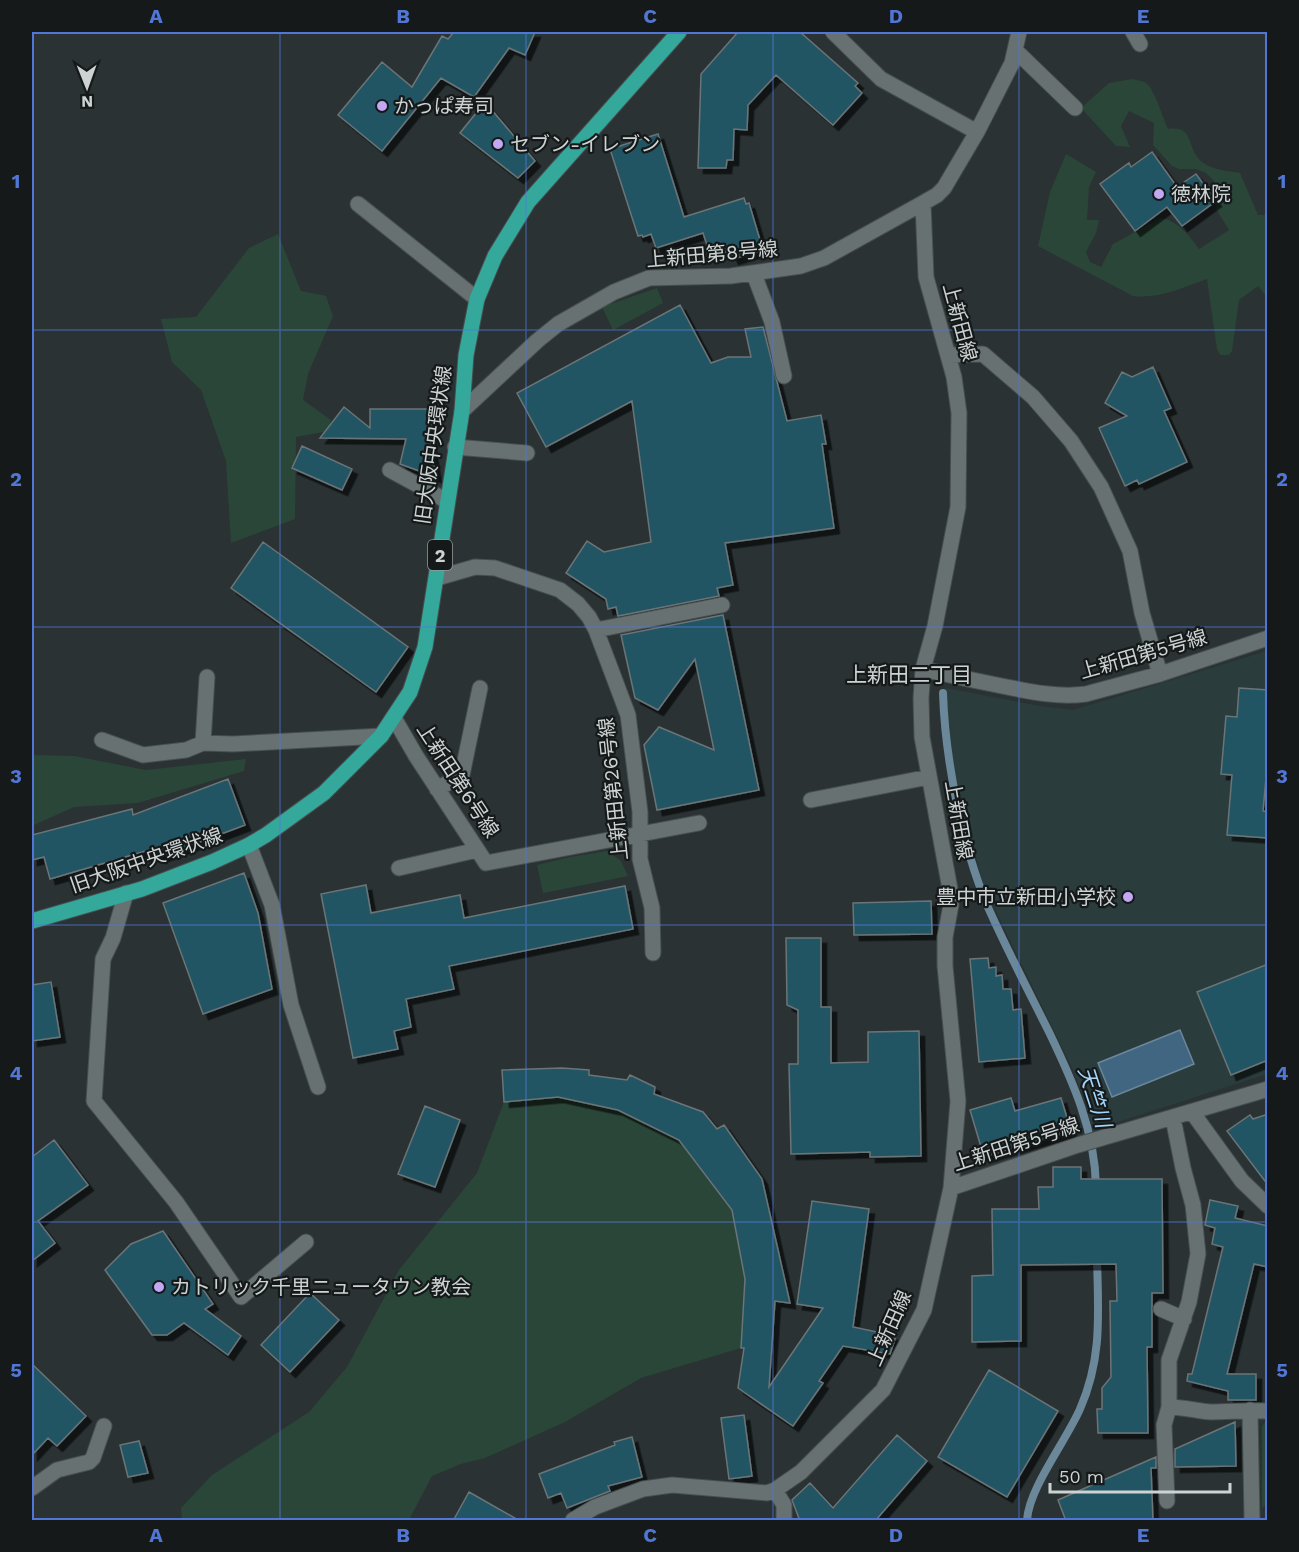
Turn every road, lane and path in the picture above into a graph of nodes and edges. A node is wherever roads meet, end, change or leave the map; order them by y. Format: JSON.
{"nodes":[{"id":1,"x":679,"y":32,"type":"edge"},
{"id":2,"x":833,"y":32,"type":"edge"},
{"id":3,"x":1019,"y":32,"type":"edge"},
{"id":4,"x":1015,"y":50,"type":"junction"},
{"id":5,"x":1075,"y":108,"type":"dead end"},
{"id":6,"x":977,"y":132,"type":"junction"},
{"id":7,"x":923,"y":203,"type":"junction"},
{"id":8,"x":358,"y":204,"type":"dead end"},
{"id":9,"x":754,"y":274,"type":"junction"},
{"id":10,"x":477,"y":299,"type":"junction"},
{"id":11,"x":948,"y":355,"type":"junction"},
{"id":12,"x":784,"y":376,"type":"dead end"},
{"id":13,"x":462,"y":411,"type":"junction"},
{"id":14,"x":455,"y":447,"type":"junction"},
{"id":15,"x":527,"y":453,"type":"dead end"},
{"id":16,"x":390,"y":470,"type":"dead end"},
{"id":17,"x":447,"y":501,"type":"junction"},
{"id":18,"x":436,"y":578,"type":"junction"},
{"id":19,"x":722,"y":605,"type":"dead end"},
{"id":20,"x":596,"y":630,"type":"junction"},
{"id":21,"x":1268,"y":638,"type":"edge"},
{"id":22,"x":923,"y":669,"type":"junction"},
{"id":23,"x":1160,"y":674,"type":"junction"},
{"id":24,"x":207,"y":677,"type":"dead end"},
{"id":25,"x":480,"y":688,"type":"dead end"},
{"id":26,"x":394,"y":718,"type":"junction"},
{"id":27,"x":381,"y":736,"type":"junction"},
{"id":28,"x":102,"y":740,"type":"dead end"},
{"id":29,"x":202,"y":742,"type":"junction"},
{"id":30,"x":929,"y":777,"type":"junction"},
{"id":31,"x":437,"y":789,"type":"junction"},
{"id":32,"x":811,"y":800,"type":"dead end"},
{"id":33,"x":699,"y":823,"type":"dead end"},
{"id":34,"x":640,"y":834,"type":"junction"},
{"id":35,"x":249,"y":845,"type":"junction"},
{"id":36,"x":477,"y":850,"type":"junction"},
{"id":37,"x":399,"y":868,"type":"dead end"},
{"id":38,"x":126,"y":893,"type":"junction"},
{"id":39,"x":32,"y":921,"type":"edge"},
{"id":40,"x":653,"y":952,"type":"dead end"},
{"id":41,"x":318,"y":1087,"type":"dead end"},
{"id":42,"x":1268,"y":1089,"type":"edge"},
{"id":43,"x":1192,"y":1112,"type":"junction"},
{"id":44,"x":1173,"y":1118,"type":"junction"},
{"id":45,"x":951,"y":1188,"type":"junction"},
{"id":46,"x":1268,"y":1206,"type":"edge"},
{"id":47,"x":306,"y":1242,"type":"dead end"},
{"id":48,"x":1161,"y":1309,"type":"dead end"},
{"id":49,"x":1184,"y":1319,"type":"junction"},
{"id":50,"x":1169,"y":1407,"type":"junction"},
{"id":51,"x":1250,"y":1410,"type":"junction"},
{"id":52,"x":1268,"y":1411,"type":"edge"},
{"id":53,"x":104,"y":1426,"type":"dead end"},
{"id":54,"x":32,"y":1488,"type":"edge"},
{"id":55,"x":775,"y":1490,"type":"junction"},
{"id":56,"x":1167,"y":1501,"type":"dead end"},
{"id":57,"x":573,"y":1521,"type":"edge"},
{"id":58,"x":784,"y":1521,"type":"edge"},
{"id":59,"x":1252,"y":1521,"type":"edge"}],
"edges":[{"from":1,"to":10,"type":"main road","name":"旧大阪中央環状線","number":"2"},
{"from":2,"to":6,"type":"street"},
{"from":3,"to":4,"type":"street"},
{"from":4,"to":5,"type":"street"},
{"from":4,"to":6,"type":"street"},
{"from":6,"to":7,"type":"street"},
{"from":7,"to":9,"type":"street","name":"上新田第8号線"},
{"from":7,"to":11,"type":"street","name":"上新田線"},
{"from":8,"to":10,"type":"street"},
{"from":9,"to":12,"type":"street"},
{"from":9,"to":13,"type":"street","name":"上新田第8号線"},
{"from":10,"to":13,"type":"main road","name":"旧大阪中央環状線","number":"2"},
{"from":11,"to":22,"type":"street","name":"上新田線"},
{"from":11,"to":23,"type":"street"},
{"from":13,"to":14,"type":"main road","name":"旧大阪中央環状線","number":"2"},
{"from":14,"to":15,"type":"street"},
{"from":14,"to":17,"type":"main road","name":"旧大阪中央環状線","number":"2"},
{"from":16,"to":17,"type":"street"},
{"from":17,"to":18,"type":"main road","name":"旧大阪中央環状線","number":"2"},
{"from":18,"to":20,"type":"street","name":"上新田第26号線"},
{"from":18,"to":26,"type":"main road","name":"旧大阪中央環状線","number":"2"},
{"from":19,"to":20,"type":"street"},
{"from":20,"to":34,"type":"street","name":"上新田第26号線"},
{"from":21,"to":23,"type":"street","name":"上新田第5号線"},
{"from":22,"to":23,"type":"street","name":"上新田第5号線"},
{"from":22,"to":30,"type":"street","name":"上新田線"},
{"from":24,"to":29,"type":"street"},
{"from":25,"to":31,"type":"street"},
{"from":26,"to":27,"type":"main road","name":"旧大阪中央環状線","number":"2"},
{"from":26,"to":31,"type":"street","name":"上新田第6号線"},
{"from":27,"to":29,"type":"street"},
{"from":27,"to":35,"type":"main road","name":"旧大阪中央環状線","number":"2"},
{"from":28,"to":29,"type":"street"},
{"from":30,"to":32,"type":"street"},
{"from":30,"to":45,"type":"street","name":"上新田線"},
{"from":31,"to":36,"type":"street","name":"上新田第6号線"},
{"from":33,"to":34,"type":"street","name":"上新田第6号線"},
{"from":34,"to":36,"type":"street","name":"上新田第6号線"},
{"from":34,"to":40,"type":"street","name":"上新田第26号線"},
{"from":35,"to":38,"type":"main road","name":"旧大阪中央環状線","number":"2"},
{"from":35,"to":41,"type":"street"},
{"from":36,"to":37,"type":"street"},
{"from":38,"to":39,"type":"main road","name":"旧大阪中央環状線","number":"2"},
{"from":38,"to":47,"type":"street"},
{"from":42,"to":43,"type":"street","name":"上新田第5号線"},
{"from":43,"to":44,"type":"street","name":"上新田第5号線"},
{"from":43,"to":46,"type":"street"},
{"from":44,"to":45,"type":"street","name":"上新田第5号線"},
{"from":44,"to":49,"type":"street"},
{"from":45,"to":55,"type":"street","name":"上新田線"},
{"from":48,"to":49,"type":"street"},
{"from":49,"to":50,"type":"street"},
{"from":50,"to":51,"type":"street"},
{"from":50,"to":56,"type":"street"},
{"from":51,"to":52,"type":"street"},
{"from":51,"to":59,"type":"street"},
{"from":53,"to":54,"type":"street"},
{"from":55,"to":57,"type":"street"},
{"from":55,"to":58,"type":"street"}]}
